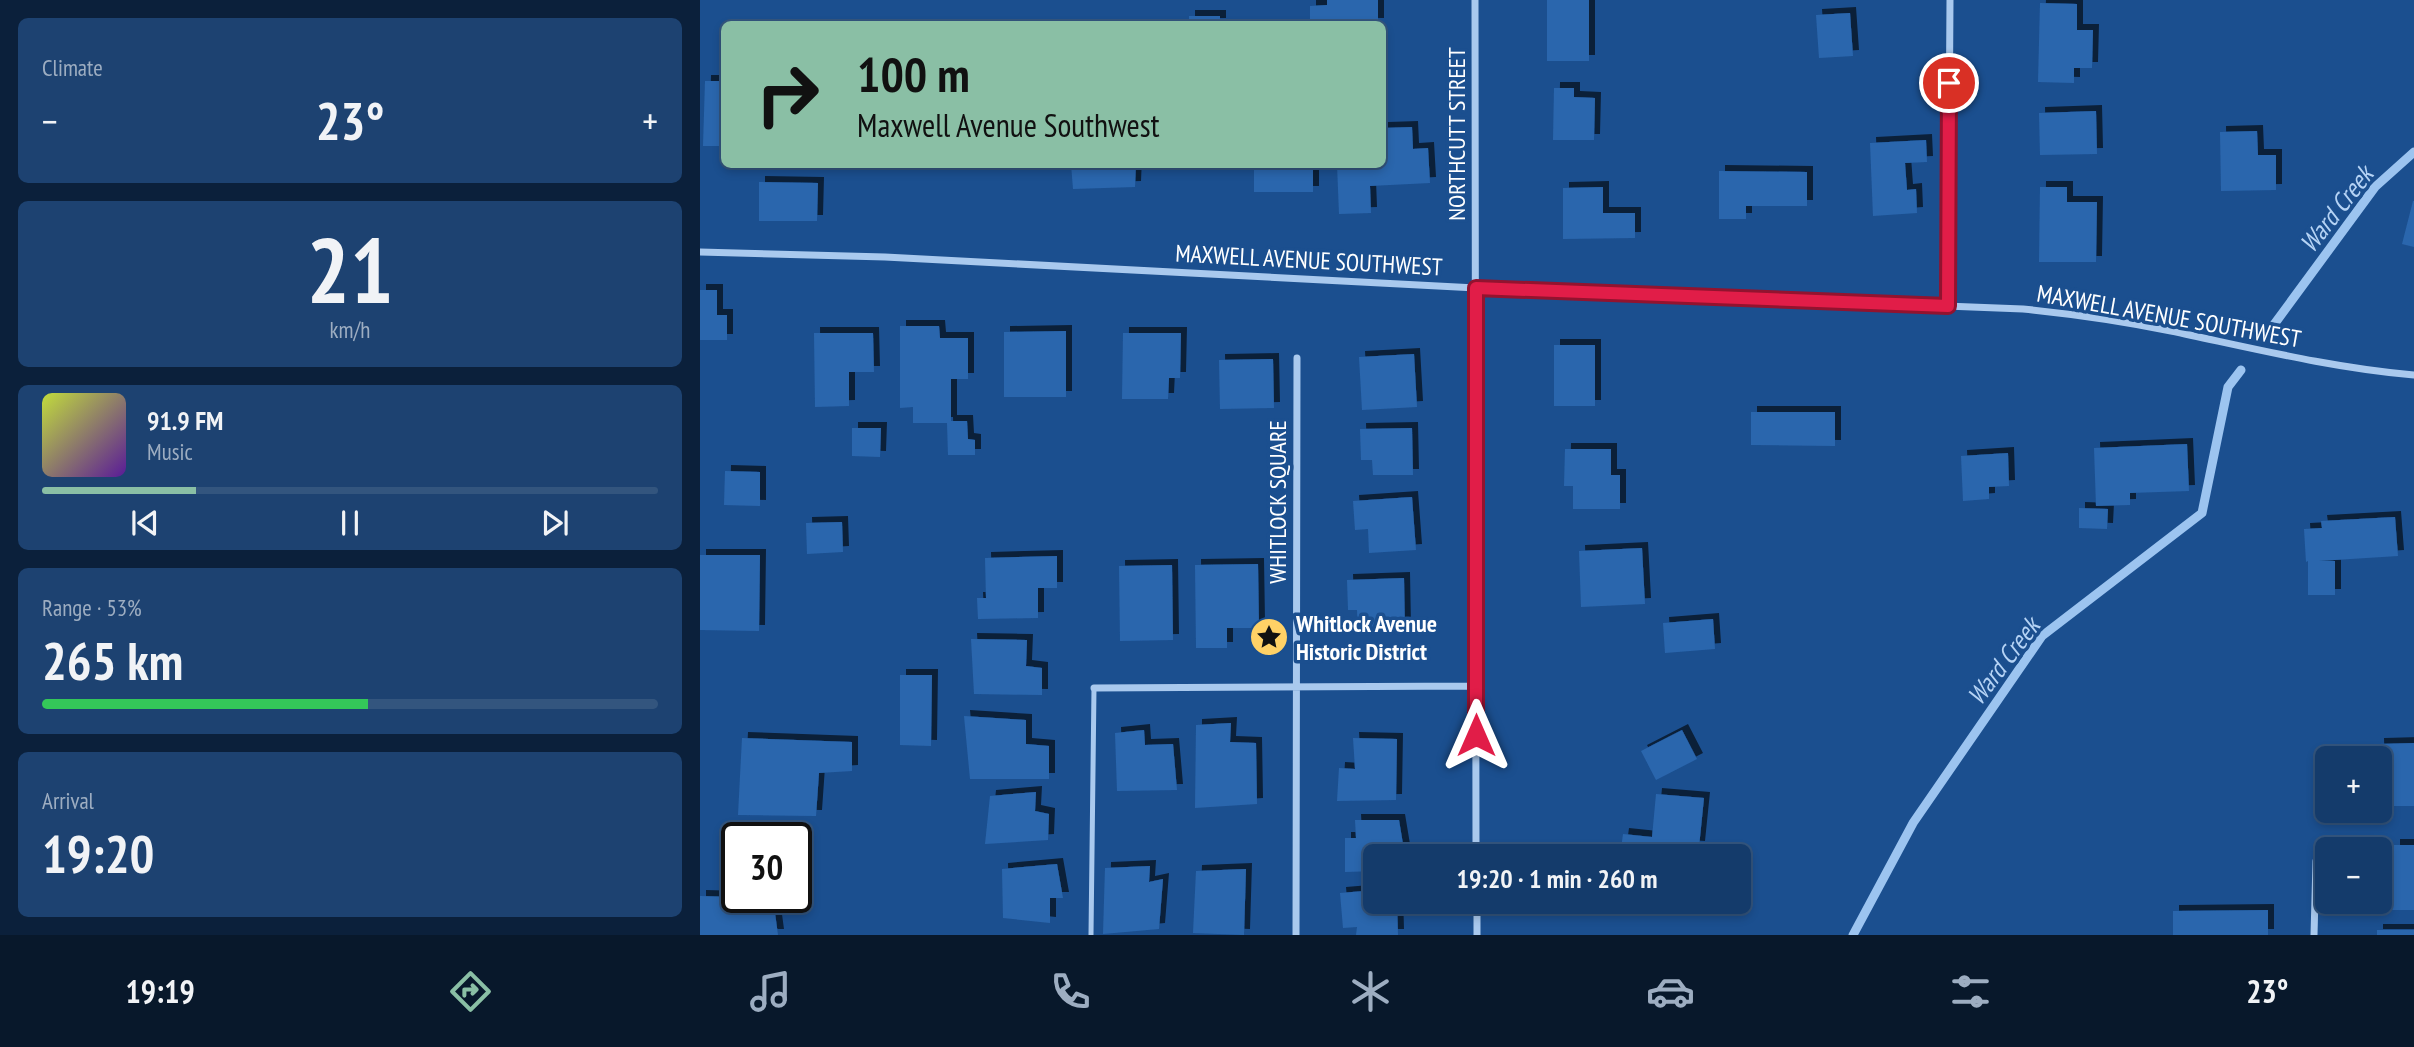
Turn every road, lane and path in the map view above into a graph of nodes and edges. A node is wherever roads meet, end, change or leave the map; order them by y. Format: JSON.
{"nodes":[{"id":1,"x":1475,"y":0,"type":"edge"},
{"id":2,"x":1950,"y":0,"type":"edge"},
{"id":3,"x":700,"y":252,"type":"edge"},
{"id":4,"x":1476,"y":288,"type":"junction"},
{"id":5,"x":1948,"y":306,"type":"junction"},
{"id":6,"x":1297,"y":358,"type":"dead end"},
{"id":7,"x":2414,"y":375,"type":"edge"},
{"id":8,"x":1476,"y":686,"type":"junction"},
{"id":9,"x":1094,"y":688,"type":"joint"},
{"id":10,"x":1296,"y":688,"type":"junction"},
{"id":11,"x":1476,"y":844,"type":"edge"},
{"id":12,"x":2315,"y":898,"type":"edge"},
{"id":13,"x":1476,"y":914,"type":"edge"},
{"id":14,"x":1091,"y":935,"type":"edge"},
{"id":15,"x":1296,"y":935,"type":"edge"},
{"id":16,"x":1476,"y":935,"type":"edge"},
{"id":17,"x":2314,"y":935,"type":"edge"}],
"edges":[{"from":1,"to":4,"type":"street","name":"NORTHCUTT STREET"},
{"from":2,"to":5,"type":"street"},
{"from":3,"to":4,"type":"street","name":"MAXWELL AVENUE SOUTHWEST"},
{"from":4,"to":5,"type":"street","name":"MAXWELL AVENUE SOUTHWEST"},
{"from":4,"to":8,"type":"street","name":"NORTHCUTT STREET"},
{"from":5,"to":7,"type":"street","name":"MAXWELL AVENUE SOUTHWEST"},
{"from":6,"to":10,"type":"street","name":"WHITLOCK SQUARE"},
{"from":8,"to":10,"type":"street"},
{"from":8,"to":11,"type":"street","name":"NORTHCUTT STREET"},
{"from":9,"to":10,"type":"street"},
{"from":9,"to":14,"type":"lane"},
{"from":10,"to":15,"type":"street","name":"WHITLOCK SQUARE"},
{"from":12,"to":17,"type":"street"},
{"from":13,"to":16,"type":"street"}]}
